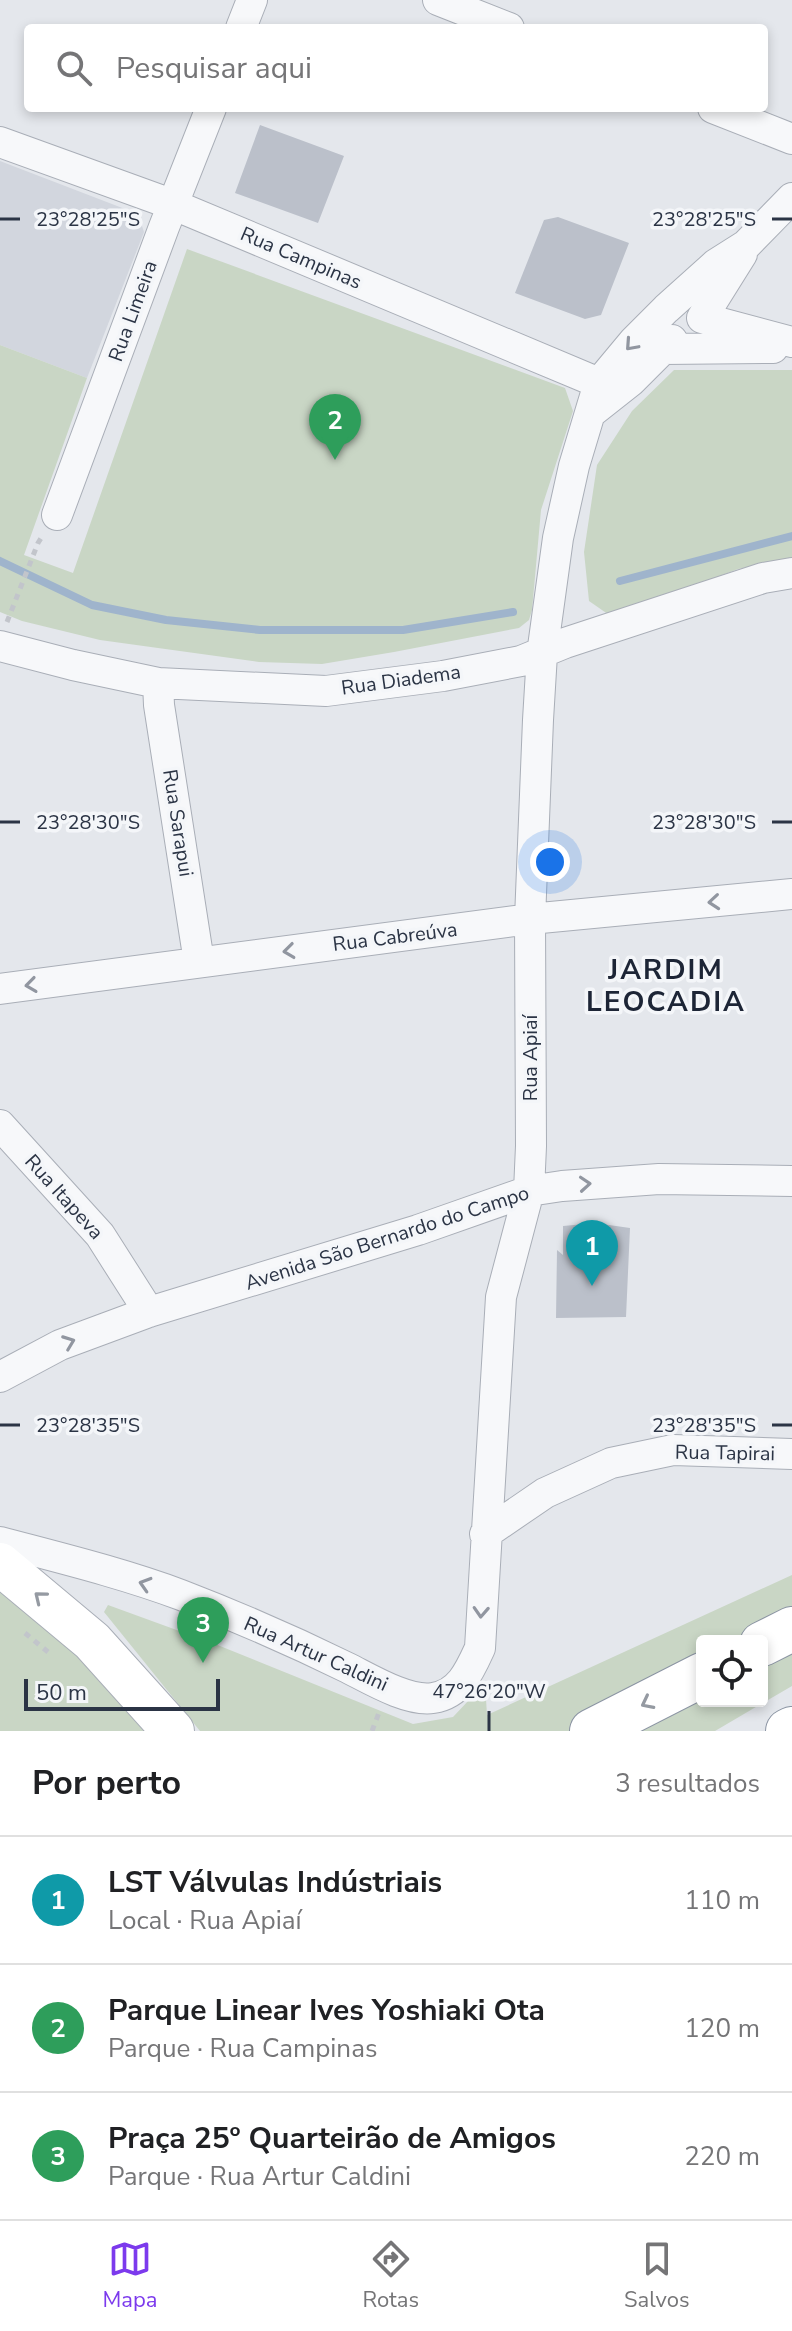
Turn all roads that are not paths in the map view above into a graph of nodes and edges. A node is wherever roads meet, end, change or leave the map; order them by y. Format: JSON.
{"nodes":[{"id":1,"x":252,"y":0,"type":"edge"},
{"id":2,"x":438,"y":0,"type":"edge"},
{"id":3,"x":243,"y":24,"type":"edge"},
{"id":4,"x":499,"y":24,"type":"edge"},
{"id":5,"x":209,"y":112,"type":"edge"},
{"id":6,"x":723,"y":112,"type":"edge"},
{"id":7,"x":792,"y":139,"type":"edge"},
{"id":8,"x":0,"y":142,"type":"edge"},
{"id":9,"x":792,"y":198,"type":"edge"},
{"id":10,"x":174,"y":205,"type":"junction"},
{"id":11,"x":746,"y":245,"type":"junction"},
{"id":12,"x":671,"y":305,"type":"junction"},
{"id":13,"x":702,"y":318,"type":"junction"},
{"id":14,"x":792,"y":344,"type":"edge"},
{"id":15,"x":668,"y":345,"type":"junction"},
{"id":16,"x":599,"y":383,"type":"junction"},
{"id":17,"x":589,"y":415,"type":"junction"},
{"id":18,"x":57,"y":515,"type":"dead end"},
{"id":19,"x":792,"y":573,"type":"edge"},
{"id":20,"x":3,"y":636,"type":"edge"},
{"id":21,"x":542,"y":654,"type":"junction"},
{"id":22,"x":158,"y":683,"type":"junction"},
{"id":23,"x":792,"y":894,"type":"edge"},
{"id":24,"x":530,"y":919,"type":"junction"},
{"id":25,"x":199,"y":962,"type":"junction"},
{"id":26,"x":0,"y":989,"type":"edge"},
{"id":27,"x":0,"y":1125,"type":"edge"},
{"id":28,"x":792,"y":1181,"type":"edge"},
{"id":29,"x":529,"y":1191,"type":"junction"},
{"id":30,"x":149,"y":1312,"type":"junction"},
{"id":31,"x":0,"y":1377,"type":"edge"},
{"id":32,"x":792,"y":1454,"type":"edge"},
{"id":33,"x":485,"y":1534,"type":"junction"},
{"id":34,"x":0,"y":1542,"type":"edge"},
{"id":35,"x":0,"y":1564,"type":"edge"},
{"id":36,"x":792,"y":1629,"type":"edge"},
{"id":37,"x":768,"y":1641,"type":"edge"},
{"id":38,"x":696,"y":1678,"type":"edge"},
{"id":39,"x":450,"y":1692,"type":"joint"},
{"id":40,"x":173,"y":1731,"type":"edge"},
{"id":41,"x":592,"y":1731,"type":"edge"}],
"edges":[{"from":1,"to":3,"type":"street"},
{"from":2,"to":4,"type":"street"},
{"from":5,"to":10,"type":"street","name":"Rua Limeira"},
{"from":6,"to":7,"type":"street"},
{"from":8,"to":10,"type":"street","name":"Rua Campinas"},
{"from":9,"to":11,"type":"street"},
{"from":10,"to":16,"type":"street","name":"Rua Campinas"},
{"from":10,"to":18,"type":"street","name":"Rua Limeira"},
{"from":11,"to":12,"type":"street"},
{"from":11,"to":13,"type":"street"},
{"from":12,"to":13,"type":"street"},
{"from":12,"to":15,"type":"street"},
{"from":12,"to":16,"type":"street","one_way":true},
{"from":13,"to":14,"type":"street"},
{"from":13,"to":15,"type":"street"},
{"from":14,"to":15,"type":"street"},
{"from":15,"to":17,"type":"street"},
{"from":16,"to":17,"type":"street","name":"Rua Apiaí"},
{"from":17,"to":21,"type":"street","name":"Rua Apiaí"},
{"from":19,"to":21,"type":"street","name":"Rua Diadema"},
{"from":20,"to":22,"type":"street","name":"Rua Diadema"},
{"from":21,"to":22,"type":"street","name":"Rua Diadema"},
{"from":21,"to":24,"type":"street","name":"Rua Apiaí"},
{"from":22,"to":25,"type":"street","name":"Rua Sarapui"},
{"from":23,"to":24,"type":"street","name":"Rua Cabreúva","one_way":true},
{"from":24,"to":25,"type":"street","name":"Rua Cabreúva","one_way":true},
{"from":24,"to":29,"type":"street","name":"Rua Apiaí"},
{"from":25,"to":26,"type":"street","name":"Rua Cabreúva","one_way":true},
{"from":27,"to":30,"type":"street","name":"Rua Itapeva"},
{"from":29,"to":28,"type":"street","name":"Avenida São Bernardo do Campo","one_way":true},
{"from":29,"to":30,"type":"street","name":"Avenida São Bernardo do Campo"},
{"from":29,"to":33,"type":"street","name":"Rua Apiaí"},
{"from":31,"to":30,"type":"street","name":"Avenida São Bernardo do Campo","one_way":true},
{"from":32,"to":33,"type":"street","name":"Rua Tapirai"},
{"from":33,"to":39,"type":"street","name":"Rua Apiaí","one_way":true},
{"from":39,"to":34,"type":"street","name":"Rua Artur Caldini","one_way":true},
{"from":40,"to":35,"type":"main road","one_way":true},
{"from":36,"to":37,"type":"highway"},
{"from":38,"to":41,"type":"highway","one_way":true}]}
